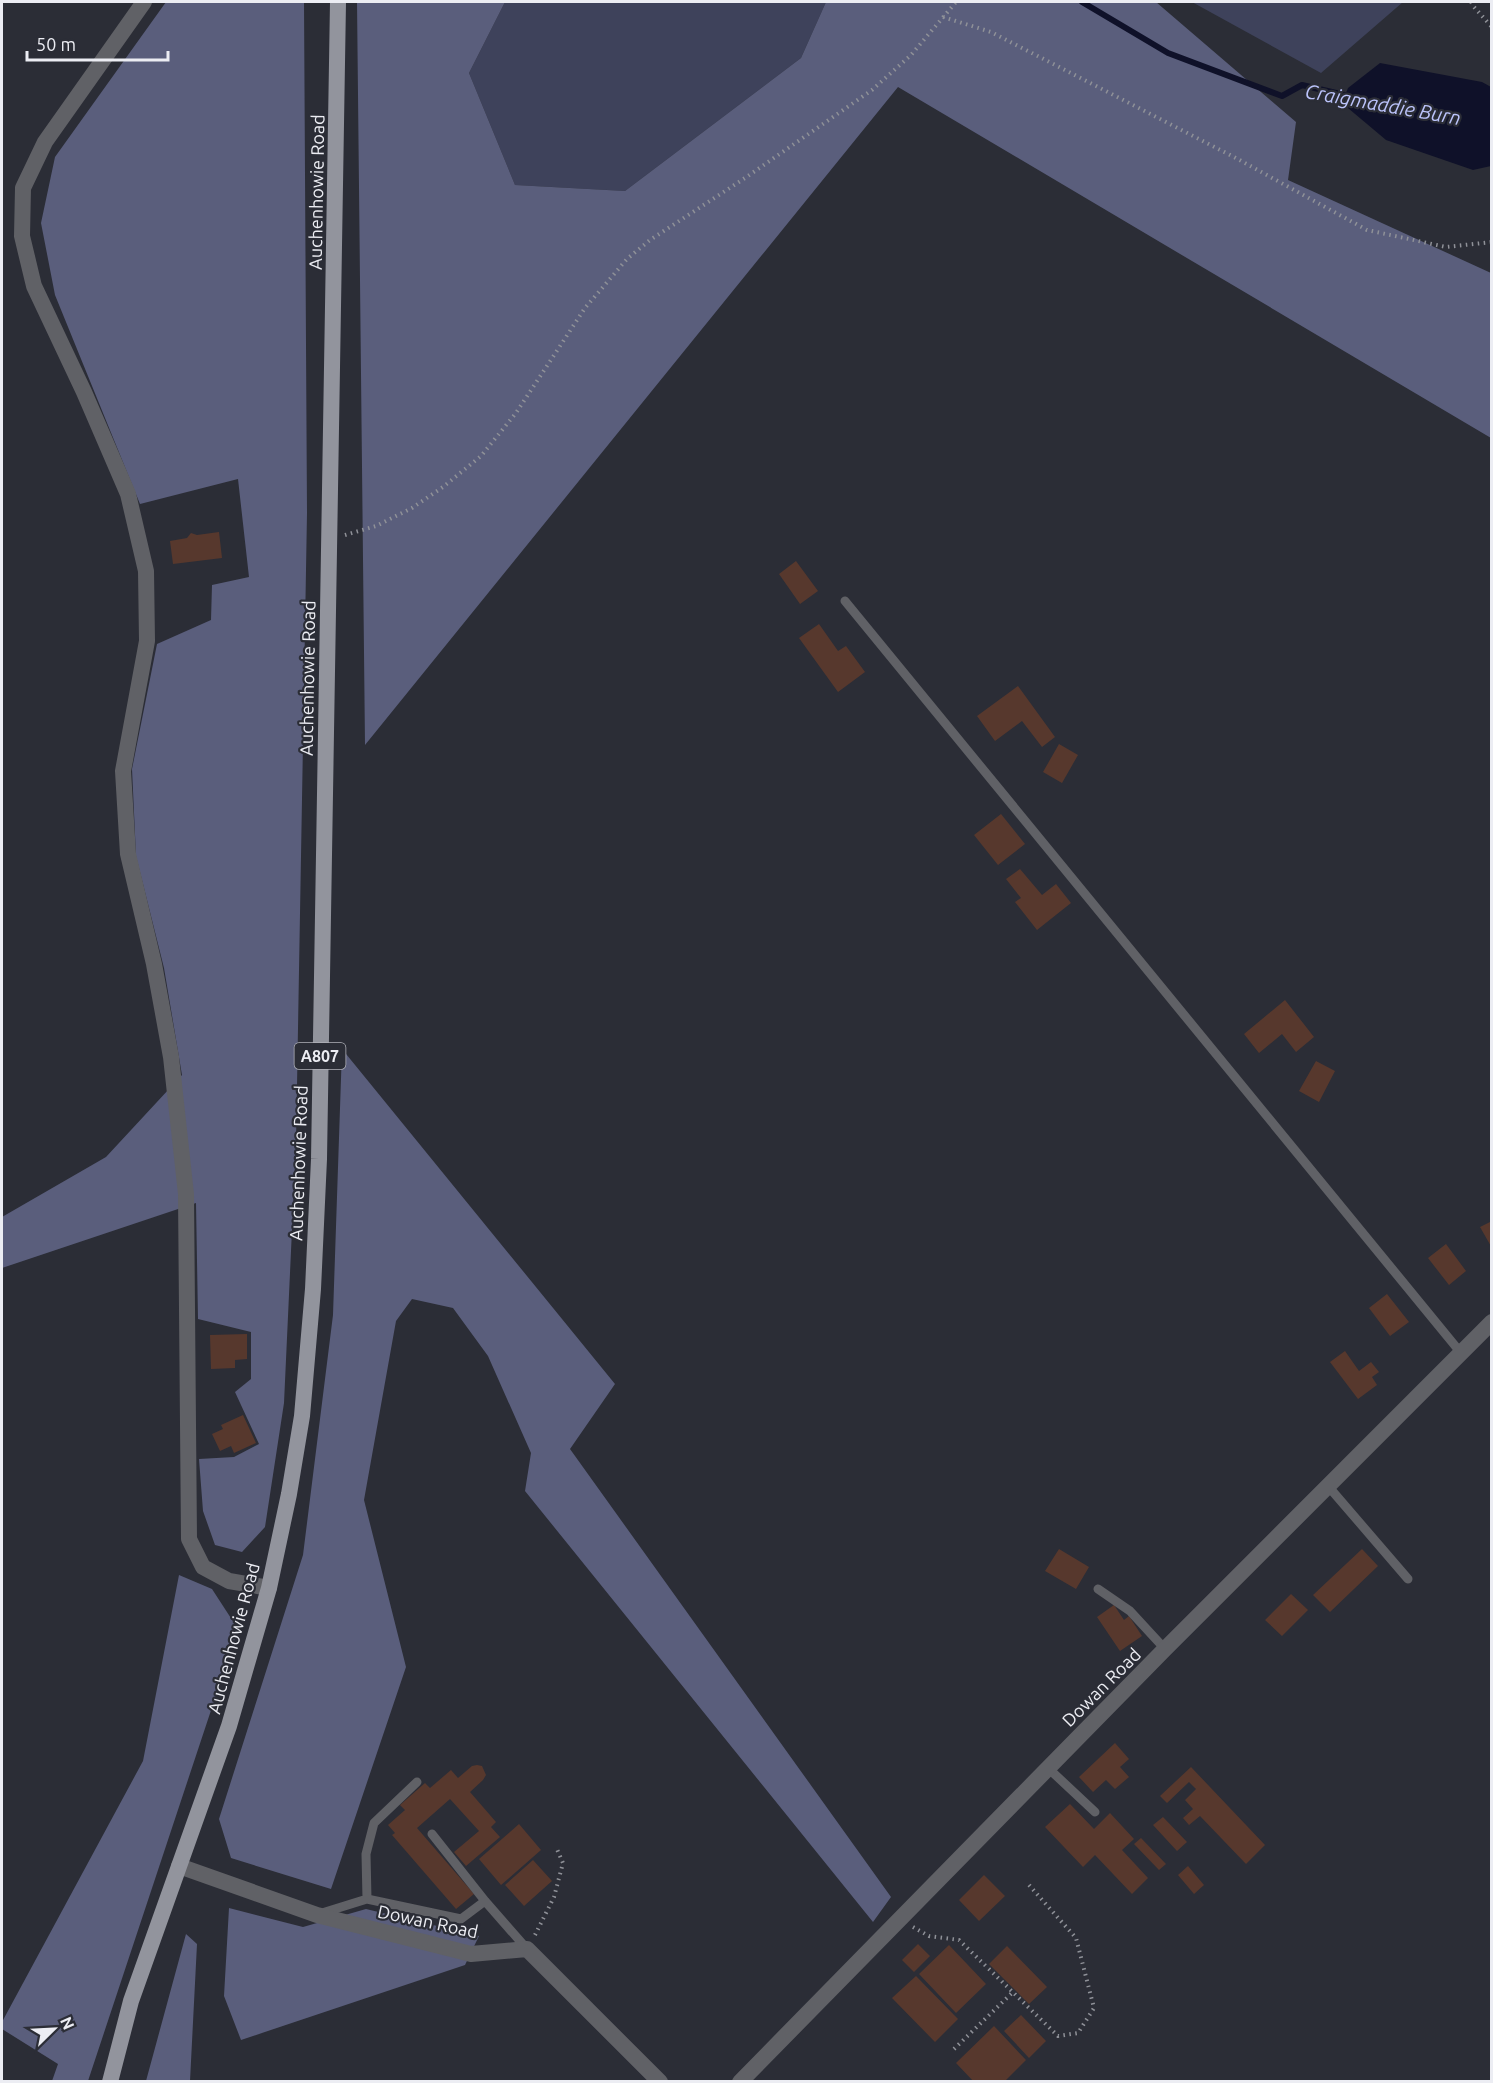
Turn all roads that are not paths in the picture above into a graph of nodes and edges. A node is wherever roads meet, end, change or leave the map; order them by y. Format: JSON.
{"nodes":[{"id":1,"x":144,"y":2,"type":"edge"},
{"id":2,"x":338,"y":2,"type":"edge"},
{"id":3,"x":845,"y":600,"type":"dead end"},
{"id":4,"x":1491,"y":1322,"type":"edge"},
{"id":5,"x":1461,"y":1353,"type":"junction"},
{"id":6,"x":1328,"y":1486,"type":"junction"},
{"id":7,"x":1408,"y":1579,"type":"dead end"},
{"id":8,"x":269,"y":1588,"type":"junction"},
{"id":9,"x":1098,"y":1589,"type":"dead end"},
{"id":10,"x":1166,"y":1649,"type":"junction"},
{"id":11,"x":1048,"y":1768,"type":"junction"},
{"id":12,"x":417,"y":1782,"type":"dead end"},
{"id":13,"x":1095,"y":1812,"type":"dead end"},
{"id":14,"x":432,"y":1834,"type":"dead end"},
{"id":15,"x":179,"y":1866,"type":"junction"},
{"id":16,"x":366,"y":1899,"type":"junction"},
{"id":17,"x":485,"y":1901,"type":"junction"},
{"id":18,"x":317,"y":1915,"type":"junction"},
{"id":19,"x":527,"y":1949,"type":"junction"},
{"id":20,"x":110,"y":2082,"type":"edge"},
{"id":21,"x":660,"y":2082,"type":"edge"},
{"id":22,"x":740,"y":2082,"type":"edge"}],
"edges":[{"from":1,"to":8,"type":"street"},
{"from":2,"to":8,"type":"main road","name":"Auchenhowie Road","number":"A807"},
{"from":3,"to":5,"type":"lane"},
{"from":4,"to":5,"type":"street","name":"Dowan Road"},
{"from":5,"to":6,"type":"street","name":"Dowan Road"},
{"from":6,"to":7,"type":"lane"},
{"from":6,"to":10,"type":"street","name":"Dowan Road"},
{"from":8,"to":15,"type":"main road","name":"Auchenhowie Road","number":"A807"},
{"from":9,"to":10,"type":"lane"},
{"from":10,"to":11,"type":"street","name":"Dowan Road"},
{"from":11,"to":13,"type":"lane"},
{"from":11,"to":22,"type":"street","name":"Dowan Road"},
{"from":12,"to":16,"type":"lane"},
{"from":14,"to":17,"type":"lane"},
{"from":15,"to":18,"type":"street","name":"Dowan Road"},
{"from":15,"to":20,"type":"main road","name":"Auchenhowie Road","number":"A807"},
{"from":16,"to":17,"type":"lane"},
{"from":16,"to":18,"type":"lane"},
{"from":17,"to":19,"type":"lane"},
{"from":18,"to":19,"type":"street","name":"Dowan Road"},
{"from":19,"to":21,"type":"street"}]}
